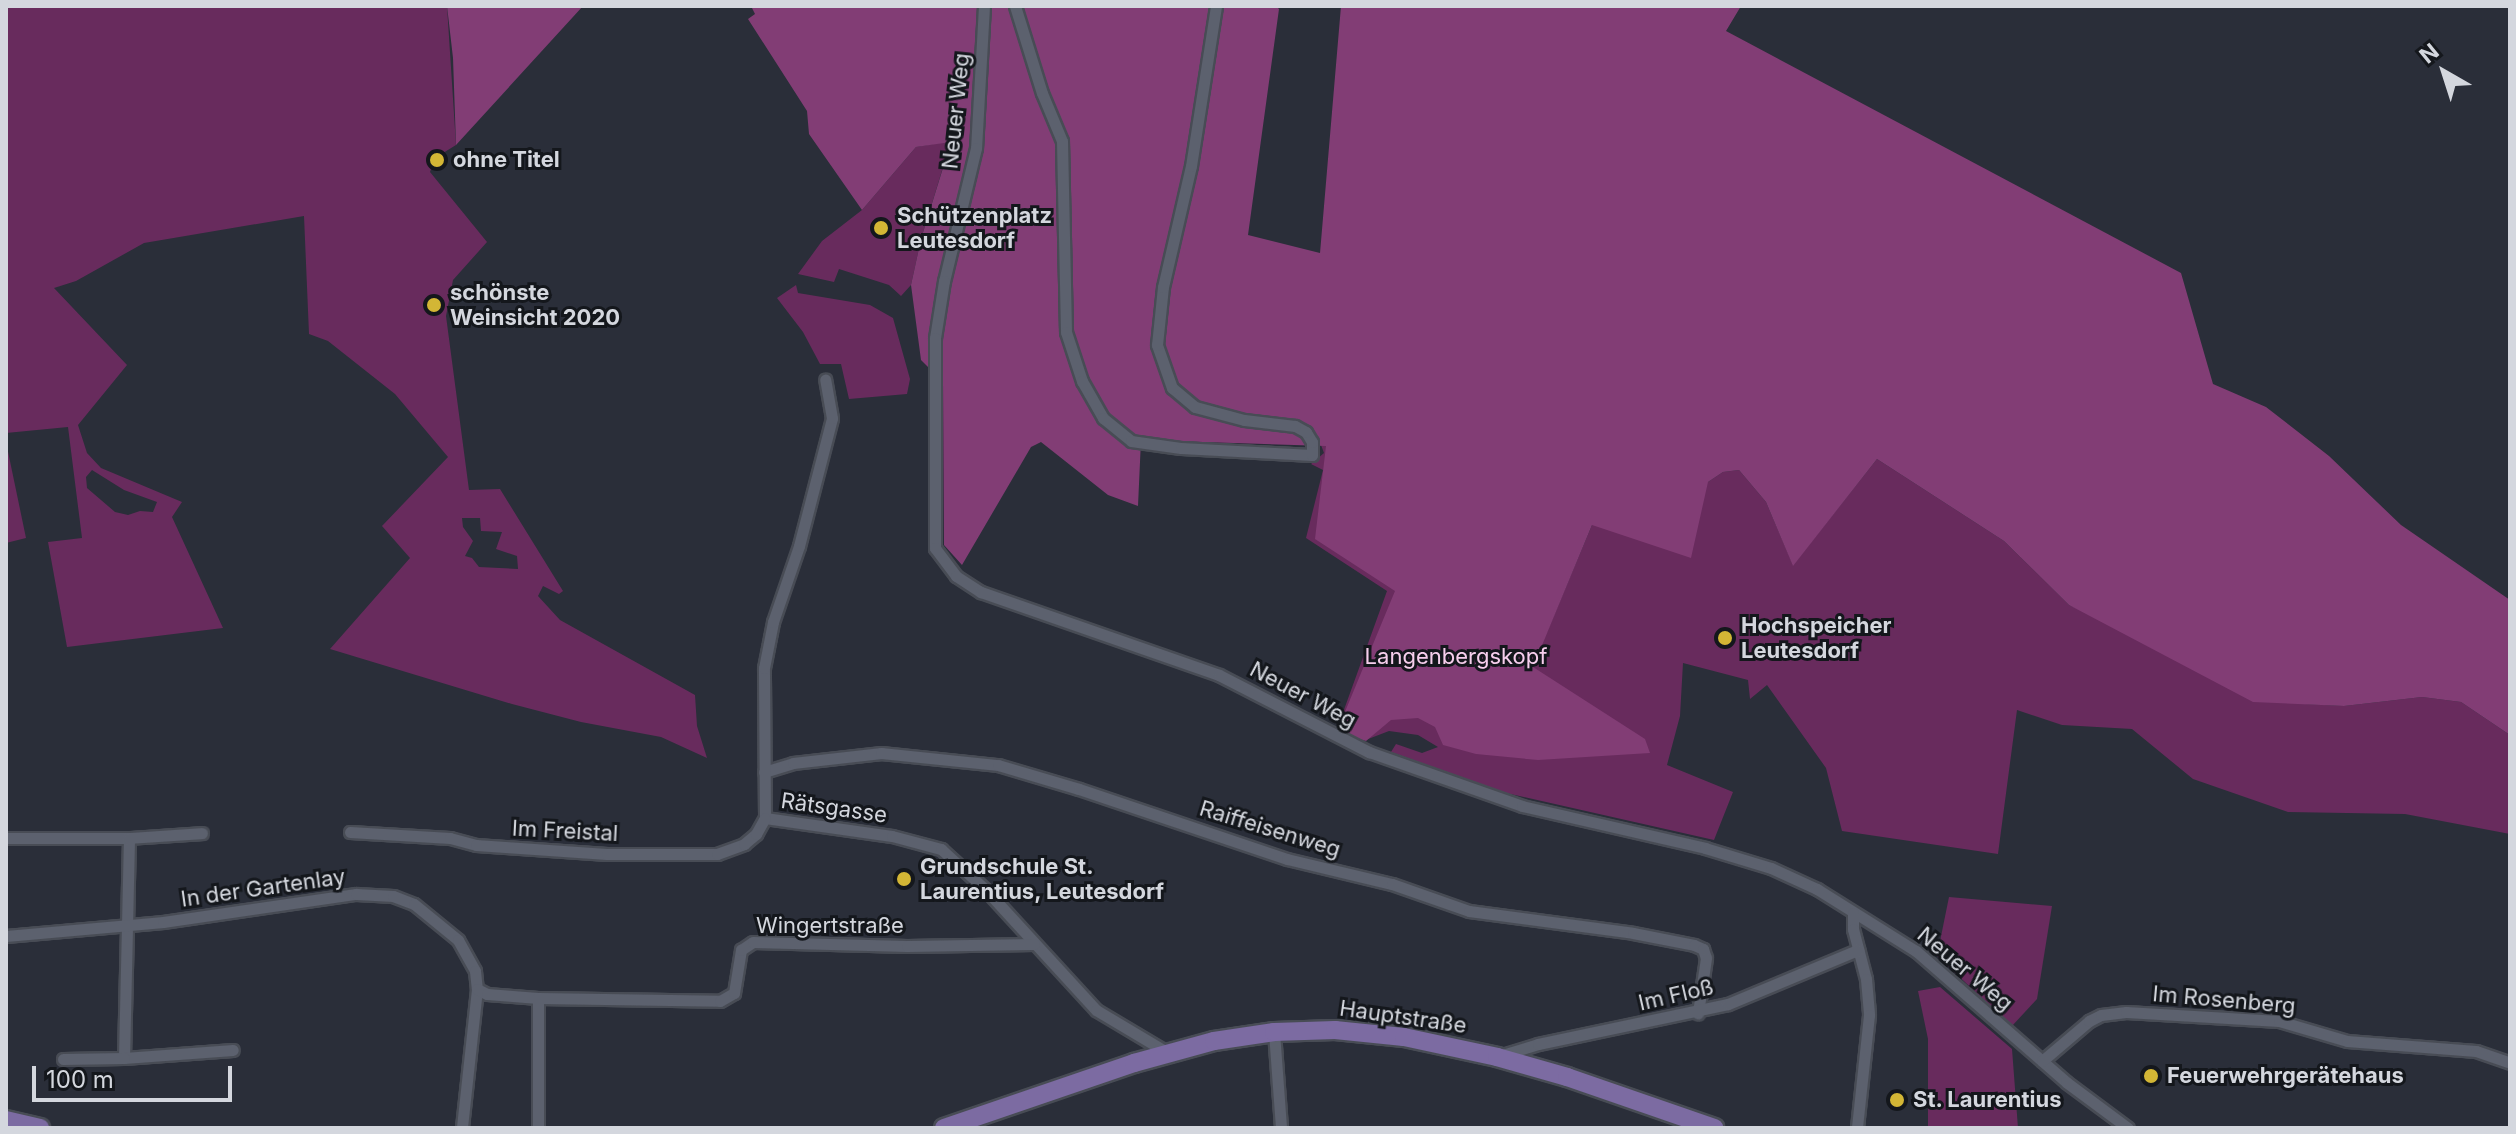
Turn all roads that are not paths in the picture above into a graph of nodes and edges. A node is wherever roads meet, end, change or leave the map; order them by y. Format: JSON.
{"nodes":[{"id":1,"x":984,"y":6,"type":"edge"},
{"id":2,"x":1015,"y":6,"type":"edge"},
{"id":3,"x":1216,"y":6,"type":"edge"},
{"id":4,"x":825,"y":380,"type":"dead end"},
{"id":5,"x":764,"y":772,"type":"junction"},
{"id":6,"x":765,"y":818,"type":"junction"},
{"id":7,"x":350,"y":832,"type":"dead end"},
{"id":8,"x":202,"y":833,"type":"dead end"},
{"id":9,"x":6,"y":838,"type":"edge"},
{"id":10,"x":129,"y":838,"type":"junction"},
{"id":11,"x":1853,"y":913,"type":"junction"},
{"id":12,"x":127,"y":925,"type":"junction"},
{"id":13,"x":6,"y":936,"type":"edge"},
{"id":14,"x":1034,"y":944,"type":"junction"},
{"id":15,"x":1858,"y":950,"type":"junction"},
{"id":16,"x":477,"y":989,"type":"junction"},
{"id":17,"x":538,"y":998,"type":"junction"},
{"id":18,"x":1698,"y":1013,"type":"junction"},
{"id":19,"x":1274,"y":1032,"type":"junction"},
{"id":20,"x":233,"y":1050,"type":"dead end"},
{"id":21,"x":1168,"y":1053,"type":"junction"},
{"id":22,"x":1497,"y":1057,"type":"junction"},
{"id":23,"x":124,"y":1058,"type":"junction"},
{"id":24,"x":63,"y":1059,"type":"dead end"},
{"id":25,"x":2042,"y":1061,"type":"junction"},
{"id":26,"x":2510,"y":1063,"type":"edge"},
{"id":27,"x":6,"y":1120,"type":"edge"},
{"id":28,"x":40,"y":1128,"type":"edge"},
{"id":29,"x":462,"y":1128,"type":"edge"},
{"id":30,"x":538,"y":1128,"type":"edge"},
{"id":31,"x":944,"y":1128,"type":"edge"},
{"id":32,"x":1281,"y":1128,"type":"edge"},
{"id":33,"x":1714,"y":1128,"type":"edge"},
{"id":34,"x":1857,"y":1128,"type":"edge"},
{"id":35,"x":2128,"y":1128,"type":"edge"}],
"edges":[{"from":1,"to":11,"type":"street","name":"Neuer Weg"},
{"from":2,"to":3,"type":"street"},
{"from":4,"to":5,"type":"street","name":"Rätsgasse"},
{"from":5,"to":6,"type":"street","name":"Rätsgasse"},
{"from":5,"to":18,"type":"street","name":"Raiffeisenweg"},
{"from":6,"to":7,"type":"street","name":"Im Freistal"},
{"from":6,"to":14,"type":"street","name":"Rätsgasse"},
{"from":8,"to":10,"type":"street"},
{"from":9,"to":10,"type":"street"},
{"from":10,"to":12,"type":"street"},
{"from":11,"to":15,"type":"street"},
{"from":11,"to":25,"type":"street","name":"Neuer Weg"},
{"from":12,"to":13,"type":"street","name":"In der Gartenlay"},
{"from":12,"to":16,"type":"street","name":"In der Gartenlay"},
{"from":12,"to":23,"type":"street"},
{"from":14,"to":17,"type":"street","name":"Wingertstraße"},
{"from":14,"to":21,"type":"street","name":"Rätsgasse"},
{"from":15,"to":18,"type":"street","name":"Im Floß"},
{"from":15,"to":34,"type":"street"},
{"from":16,"to":17,"type":"street","name":"Wingertstraße"},
{"from":16,"to":29,"type":"street"},
{"from":17,"to":30,"type":"street"},
{"from":18,"to":22,"type":"street","name":"Im Floß"},
{"from":19,"to":21,"type":"main road","name":"Hauptstraße"},
{"from":19,"to":22,"type":"main road","name":"Hauptstraße"},
{"from":19,"to":32,"type":"street"},
{"from":20,"to":23,"type":"street"},
{"from":21,"to":31,"type":"main road","name":"Hauptstraße"},
{"from":22,"to":33,"type":"main road","name":"Hauptstraße"},
{"from":23,"to":24,"type":"street"},
{"from":25,"to":26,"type":"street","name":"Im Rosenberg"},
{"from":25,"to":35,"type":"street","name":"Neuer Weg"},
{"from":27,"to":28,"type":"main road"}]}
